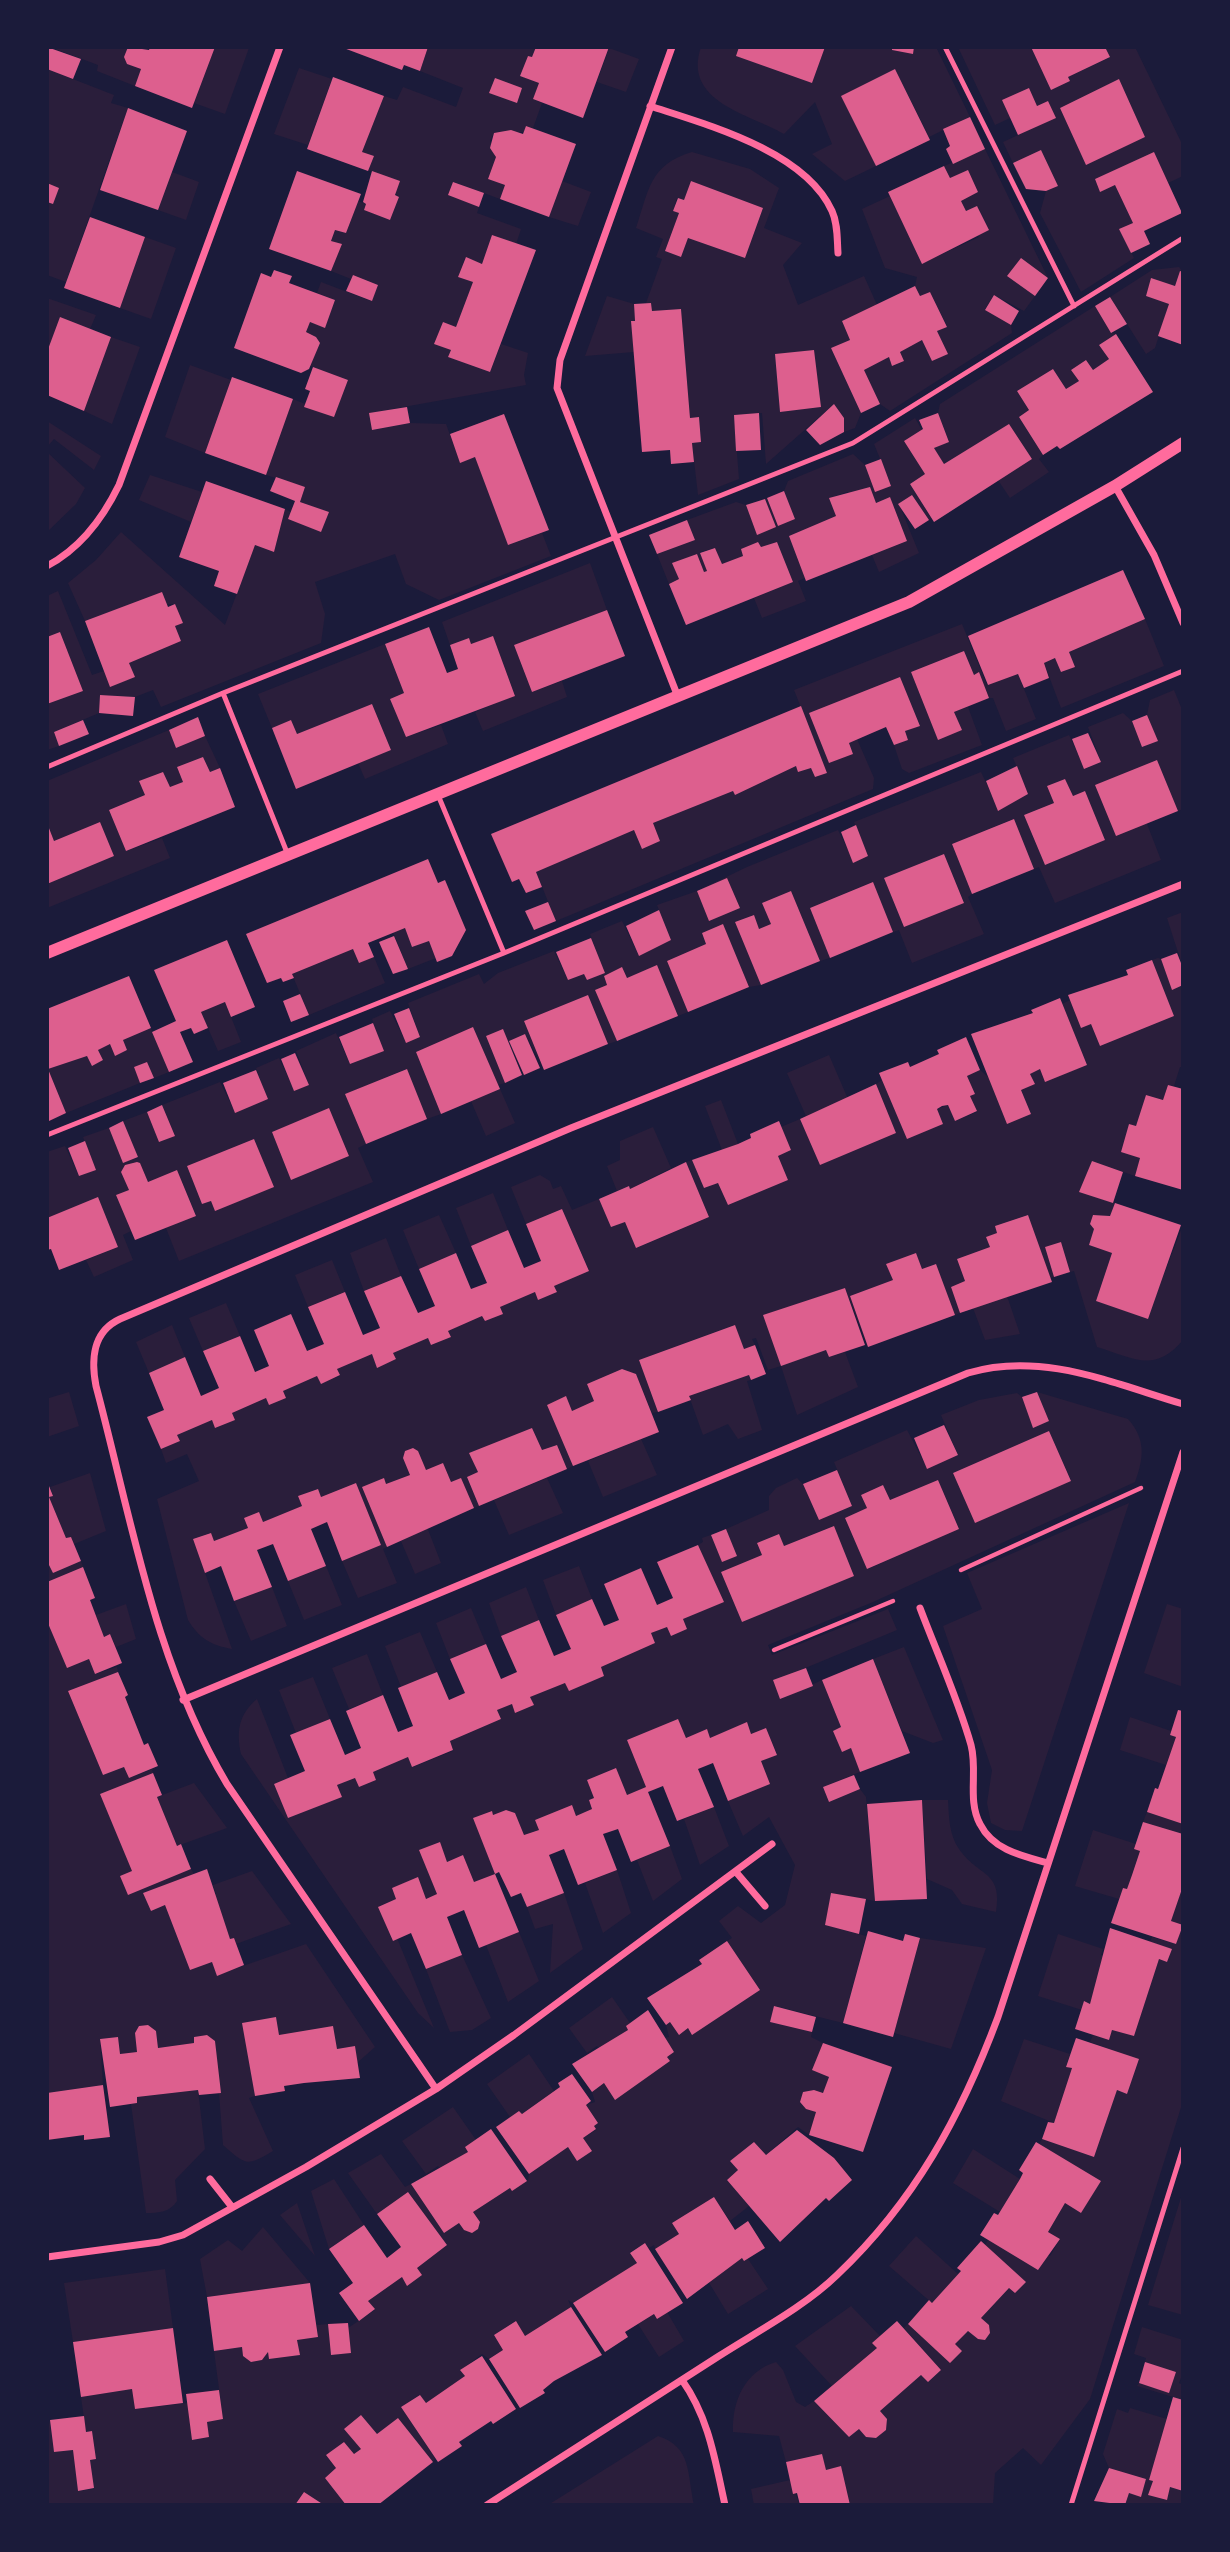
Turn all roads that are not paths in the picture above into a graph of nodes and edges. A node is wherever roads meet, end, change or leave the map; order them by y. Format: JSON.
{"nodes":[{"id":1,"x":280,"y":47,"type":"edge"},
{"id":2,"x":672,"y":47,"type":"edge"},
{"id":3,"x":945,"y":47,"type":"edge"},
{"id":4,"x":650,"y":106,"type":"junction"},
{"id":5,"x":1183,"y":238,"type":"edge"},
{"id":6,"x":838,"y":253,"type":"dead end"},
{"id":7,"x":1074,"y":306,"type":"junction"},
{"id":8,"x":1183,"y":443,"type":"edge"},
{"id":9,"x":1115,"y":486,"type":"junction"},
{"id":10,"x":615,"y":540,"type":"junction"},
{"id":11,"x":47,"y":566,"type":"edge"},
{"id":12,"x":1183,"y":623,"type":"edge"},
{"id":13,"x":1183,"y":671,"type":"edge"},
{"id":14,"x":223,"y":693,"type":"junction"},
{"id":15,"x":678,"y":697,"type":"junction"},
{"id":16,"x":47,"y":767,"type":"edge"},
{"id":17,"x":438,"y":795,"type":"junction"},
{"id":18,"x":288,"y":855,"type":"junction"},
{"id":19,"x":1183,"y":884,"type":"edge"},
{"id":20,"x":47,"y":953,"type":"edge"},
{"id":21,"x":504,"y":953,"type":"junction"},
{"id":22,"x":47,"y":1135,"type":"edge"},
{"id":23,"x":1183,"y":1404,"type":"edge"},
{"id":24,"x":1183,"y":1452,"type":"edge"},
{"id":25,"x":920,"y":1608,"type":"dead end"},
{"id":26,"x":183,"y":1700,"type":"junction"},
{"id":27,"x":772,"y":1844,"type":"dead end"},
{"id":28,"x":1048,"y":1863,"type":"junction"},
{"id":29,"x":736,"y":1872,"type":"junction"},
{"id":30,"x":765,"y":1906,"type":"dead end"},
{"id":31,"x":436,"y":2089,"type":"junction"},
{"id":32,"x":1183,"y":2148,"type":"edge"},
{"id":33,"x":210,"y":2179,"type":"dead end"},
{"id":34,"x":232,"y":2207,"type":"junction"},
{"id":35,"x":47,"y":2257,"type":"edge"},
{"id":36,"x":682,"y":2380,"type":"junction"},
{"id":37,"x":487,"y":2505,"type":"edge"},
{"id":38,"x":725,"y":2505,"type":"edge"},
{"id":39,"x":1071,"y":2505,"type":"edge"}],
"edges":[{"from":1,"to":11,"type":"street"},
{"from":2,"to":4,"type":"street"},
{"from":3,"to":7,"type":"lane"},
{"from":4,"to":6,"type":"street"},
{"from":4,"to":10,"type":"street"},
{"from":5,"to":7,"type":"lane"},
{"from":7,"to":10,"type":"lane"},
{"from":8,"to":9,"type":"street"},
{"from":9,"to":12,"type":"street"},
{"from":9,"to":15,"type":"street"},
{"from":10,"to":14,"type":"lane"},
{"from":10,"to":15,"type":"street"},
{"from":13,"to":21,"type":"lane"},
{"from":14,"to":16,"type":"lane"},
{"from":14,"to":18,"type":"lane"},
{"from":15,"to":17,"type":"street"},
{"from":17,"to":18,"type":"street"},
{"from":17,"to":21,"type":"lane"},
{"from":18,"to":20,"type":"street"},
{"from":19,"to":26,"type":"street"},
{"from":21,"to":22,"type":"lane"},
{"from":23,"to":26,"type":"street"},
{"from":24,"to":28,"type":"street"},
{"from":25,"to":28,"type":"street"},
{"from":26,"to":31,"type":"street"},
{"from":27,"to":29,"type":"street"},
{"from":28,"to":36,"type":"street"},
{"from":29,"to":30,"type":"street"},
{"from":29,"to":31,"type":"street"},
{"from":31,"to":34,"type":"street"},
{"from":32,"to":39,"type":"lane"},
{"from":33,"to":34,"type":"street"},
{"from":34,"to":35,"type":"street"},
{"from":36,"to":37,"type":"street"},
{"from":36,"to":38,"type":"street"}]}
